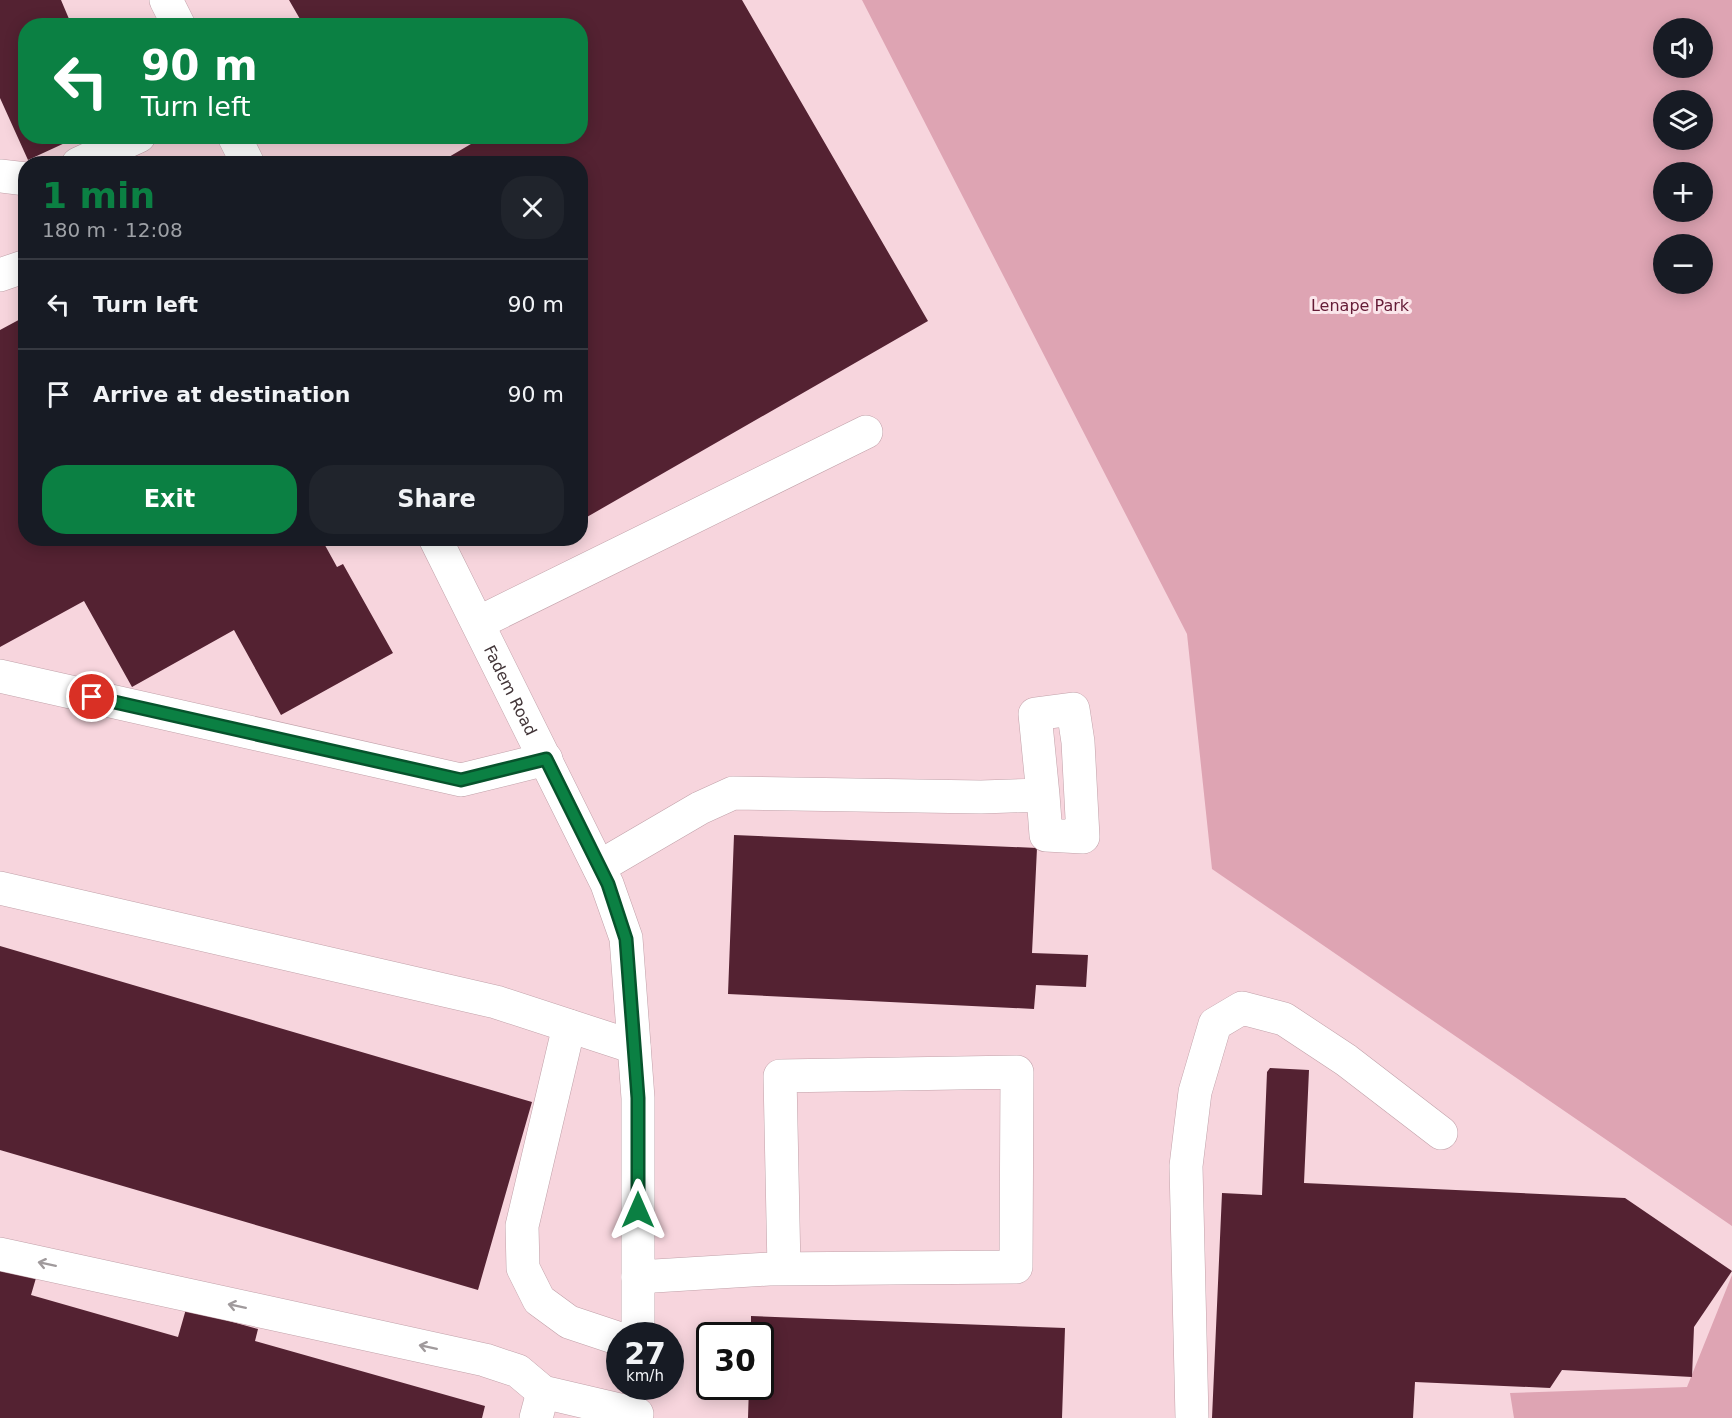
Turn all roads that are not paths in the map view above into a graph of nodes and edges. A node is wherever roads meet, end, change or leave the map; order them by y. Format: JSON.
{"nodes":[{"id":1,"x":166,"y":0,"type":"edge"},
{"id":2,"x":175,"y":18,"type":"edge"},
{"id":3,"x":122,"y":144,"type":"edge"},
{"id":4,"x":95,"y":156,"type":"edge"},
{"id":5,"x":0,"y":176,"type":"edge"},
{"id":6,"x":18,"y":178,"type":"edge"},
{"id":7,"x":18,"y":269,"type":"edge"},
{"id":8,"x":0,"y":276,"type":"edge"},
{"id":9,"x":866,"y":432,"type":"dead end"},
{"id":10,"x":439,"y":546,"type":"edge"},
{"id":11,"x":478,"y":623,"type":"junction"},
{"id":12,"x":0,"y":676,"type":"edge"},
{"id":13,"x":546,"y":759,"type":"junction"},
{"id":14,"x":1043,"y":795,"type":"dead end"},
{"id":15,"x":599,"y":867,"type":"junction"},
{"id":16,"x":0,"y":888,"type":"edge"},
{"id":17,"x":569,"y":1026,"type":"junction"},
{"id":18,"x":634,"y":1047,"type":"junction"},
{"id":19,"x":1441,"y":1133,"type":"dead end"},
{"id":20,"x":0,"y":1254,"type":"edge"},
{"id":21,"x":784,"y":1269,"type":"junction"},
{"id":22,"x":638,"y":1277,"type":"junction"},
{"id":23,"x":638,"y":1322,"type":"edge"},
{"id":24,"x":606,"y":1334,"type":"edge"},
{"id":25,"x":539,"y":1405,"type":"edge"},
{"id":26,"x":638,"y":1406,"type":"edge"},
{"id":27,"x":1192,"y":1418,"type":"edge"}],
"edges":[{"from":1,"to":2,"type":"street"},
{"from":3,"to":4,"type":"street"},
{"from":5,"to":6,"type":"street"},
{"from":7,"to":8,"type":"street"},
{"from":9,"to":11,"type":"street"},
{"from":10,"to":11,"type":"street","name":"Fadem Road"},
{"from":11,"to":13,"type":"street","name":"Fadem Road"},
{"from":12,"to":13,"type":"street"},
{"from":13,"to":15,"type":"street","name":"Fadem Road"},
{"from":14,"to":15,"type":"street"},
{"from":15,"to":18,"type":"street","name":"Fadem Road"},
{"from":16,"to":17,"type":"street"},
{"from":17,"to":18,"type":"street"},
{"from":17,"to":24,"type":"street"},
{"from":18,"to":22,"type":"street","name":"Fadem Road"},
{"from":19,"to":27,"type":"street"},
{"from":25,"to":20,"type":"street","one_way":true},
{"from":21,"to":21,"type":"street"},
{"from":21,"to":22,"type":"street"},
{"from":22,"to":23,"type":"street","name":"Fadem Road"},
{"from":25,"to":26,"type":"street"}]}
